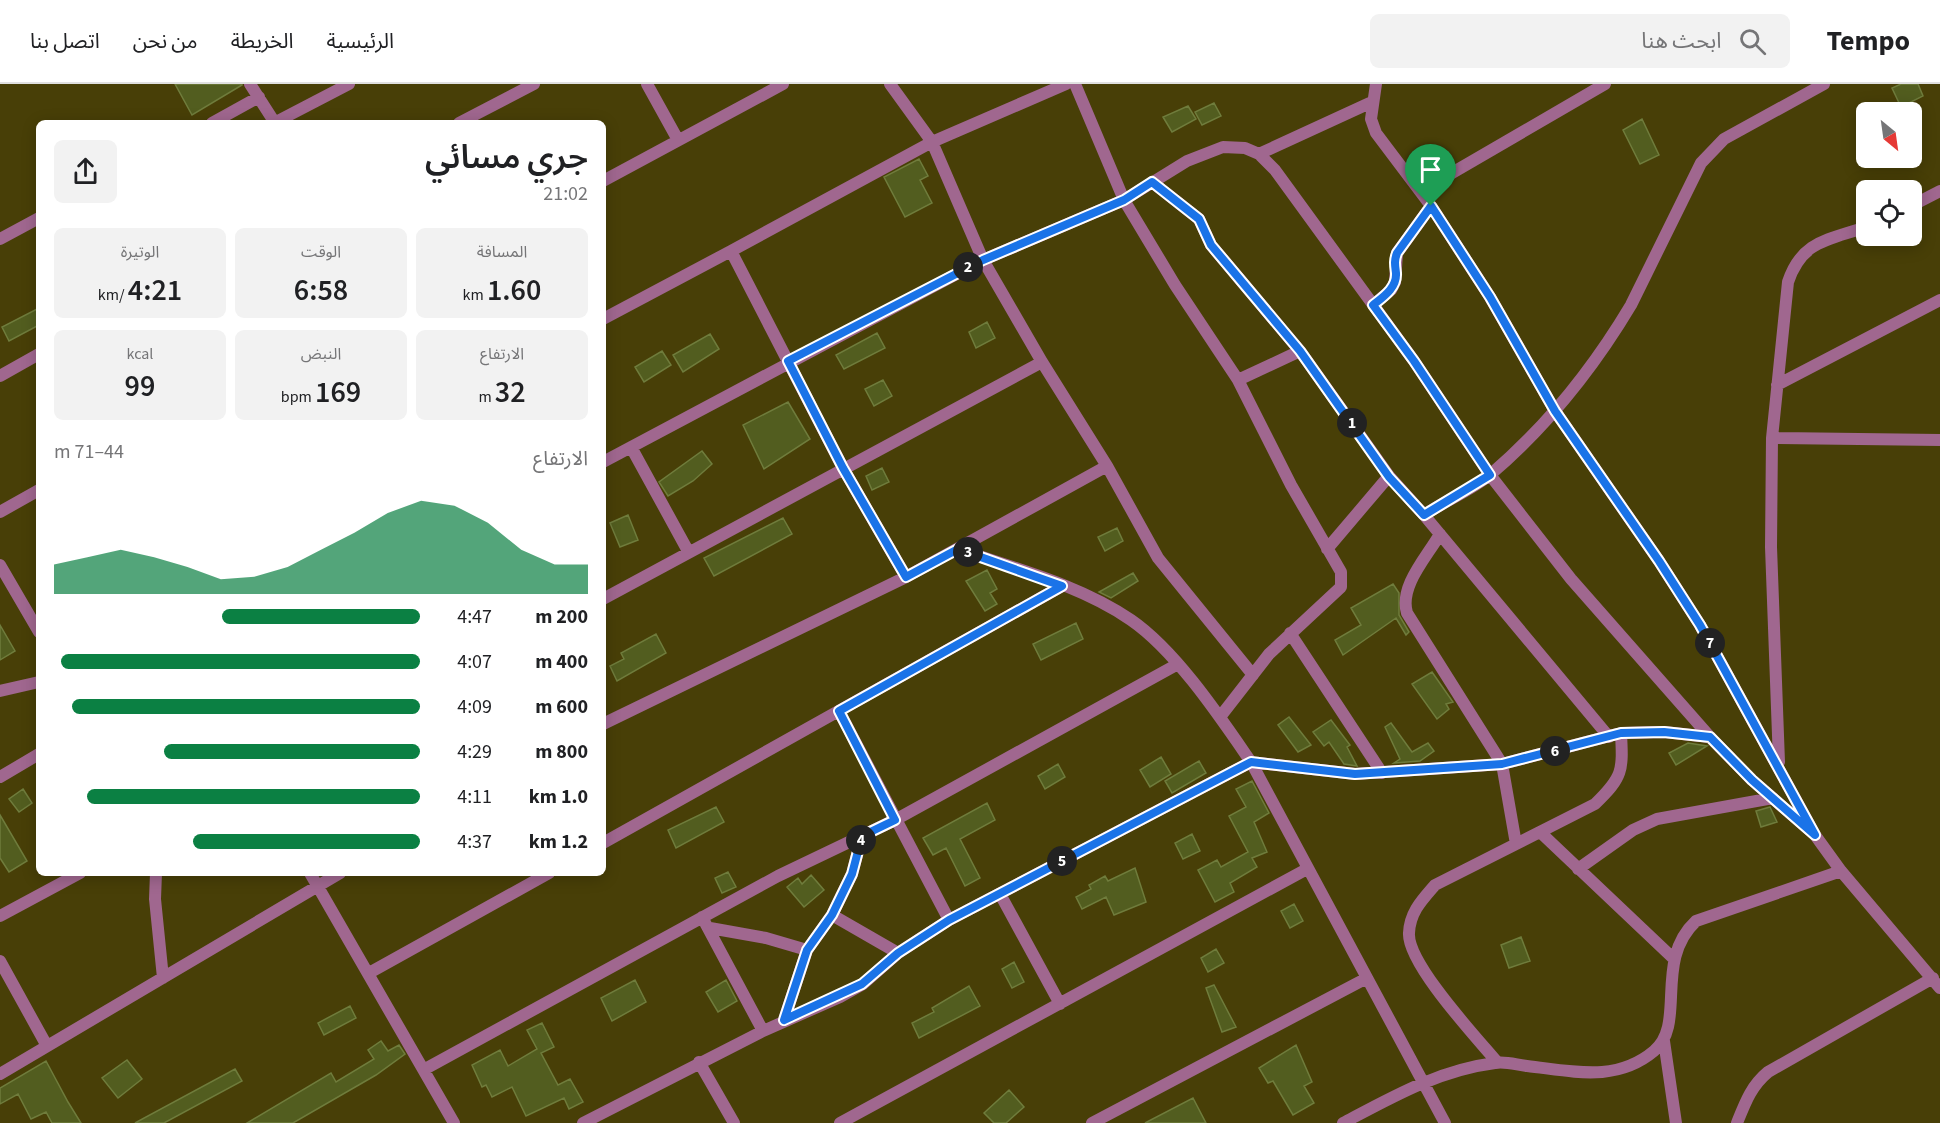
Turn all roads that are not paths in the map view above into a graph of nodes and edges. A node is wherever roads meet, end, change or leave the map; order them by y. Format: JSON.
{"nodes":[{"id":1,"x":250,"y":84,"type":"edge"},
{"id":2,"x":349,"y":84,"type":"edge"},
{"id":3,"x":534,"y":84,"type":"edge"},
{"id":4,"x":647,"y":84,"type":"edge"},
{"id":5,"x":783,"y":84,"type":"edge"},
{"id":6,"x":890,"y":84,"type":"edge"},
{"id":7,"x":1066,"y":84,"type":"edge"},
{"id":8,"x":1074,"y":84,"type":"edge"},
{"id":9,"x":1376,"y":84,"type":"edge"},
{"id":10,"x":1605,"y":84,"type":"edge"},
{"id":11,"x":1824,"y":84,"type":"edge"},
{"id":12,"x":259,"y":97,"type":"junction"},
{"id":13,"x":1372,"y":102,"type":"junction"},
{"id":14,"x":217,"y":120,"type":"edge"},
{"id":15,"x":272,"y":120,"type":"edge"},
{"id":16,"x":280,"y":120,"type":"edge"},
{"id":17,"x":465,"y":120,"type":"edge"},
{"id":18,"x":678,"y":140,"type":"junction"},
{"id":19,"x":932,"y":142,"type":"junction"},
{"id":20,"x":1259,"y":154,"type":"junction"},
{"id":21,"x":606,"y":179,"type":"edge"},
{"id":22,"x":1152,"y":182,"type":"junction"},
{"id":23,"x":1421,"y":191,"type":"junction"},
{"id":24,"x":1940,"y":191,"type":"edge"},
{"id":25,"x":1124,"y":200,"type":"junction"},
{"id":26,"x":1922,"y":200,"type":"edge"},
{"id":27,"x":1431,"y":206,"type":"junction"},
{"id":28,"x":36,"y":220,"type":"edge"},
{"id":29,"x":1856,"y":231,"type":"edge"},
{"id":30,"x":0,"y":239,"type":"edge"},
{"id":31,"x":731,"y":251,"type":"junction"},
{"id":32,"x":983,"y":260,"type":"junction"},
{"id":33,"x":1940,"y":300,"type":"edge"},
{"id":34,"x":1373,"y":305,"type":"junction"},
{"id":35,"x":606,"y":317,"type":"edge"},
{"id":36,"x":1300,"y":351,"type":"junction"},
{"id":37,"x":36,"y":356,"type":"edge"},
{"id":38,"x":788,"y":361,"type":"junction"},
{"id":39,"x":1042,"y":362,"type":"junction"},
{"id":40,"x":0,"y":376,"type":"edge"},
{"id":41,"x":1238,"y":380,"type":"junction"},
{"id":42,"x":1777,"y":385,"type":"junction"},
{"id":43,"x":1555,"y":411,"type":"junction"},
{"id":44,"x":1772,"y":438,"type":"junction"},
{"id":45,"x":1940,"y":440,"type":"edge"},
{"id":46,"x":631,"y":447,"type":"junction"},
{"id":47,"x":606,"y":460,"type":"edge"},
{"id":48,"x":1107,"y":466,"type":"junction"},
{"id":49,"x":843,"y":468,"type":"junction"},
{"id":50,"x":1490,"y":475,"type":"junction"},
{"id":51,"x":1389,"y":477,"type":"junction"},
{"id":52,"x":36,"y":492,"type":"edge"},
{"id":53,"x":0,"y":512,"type":"edge"},
{"id":54,"x":1424,"y":515,"type":"junction"},
{"id":55,"x":1440,"y":534,"type":"junction"},
{"id":56,"x":958,"y":549,"type":"junction"},
{"id":57,"x":1327,"y":549,"type":"junction"},
{"id":58,"x":688,"y":551,"type":"junction"},
{"id":59,"x":0,"y":565,"type":"edge"},
{"id":60,"x":906,"y":577,"type":"junction"},
{"id":61,"x":1062,"y":586,"type":"junction"},
{"id":62,"x":606,"y":597,"type":"edge"},
{"id":63,"x":36,"y":624,"type":"edge"},
{"id":64,"x":1290,"y":633,"type":"junction"},
{"id":65,"x":1178,"y":664,"type":"junction"},
{"id":66,"x":1253,"y":675,"type":"junction"},
{"id":67,"x":36,"y":683,"type":"edge"},
{"id":68,"x":0,"y":691,"type":"edge"},
{"id":69,"x":839,"y":711,"type":"junction"},
{"id":70,"x":1220,"y":717,"type":"junction"},
{"id":71,"x":606,"y":723,"type":"edge"},
{"id":72,"x":1615,"y":735,"type":"junction"},
{"id":73,"x":1710,"y":737,"type":"junction"},
{"id":74,"x":36,"y":756,"type":"edge"},
{"id":75,"x":1251,"y":762,"type":"junction"},
{"id":76,"x":1502,"y":764,"type":"junction"},
{"id":77,"x":1779,"y":766,"type":"junction"},
{"id":78,"x":1382,"y":773,"type":"junction"},
{"id":79,"x":0,"y":777,"type":"edge"},
{"id":80,"x":1773,"y":798,"type":"junction"},
{"id":81,"x":895,"y":820,"type":"junction"},
{"id":82,"x":1540,"y":832,"type":"junction"},
{"id":83,"x":1815,"y":835,"type":"junction"},
{"id":84,"x":862,"y":836,"type":"junction"},
{"id":85,"x":606,"y":841,"type":"edge"},
{"id":86,"x":1516,"y":844,"type":"junction"},
{"id":87,"x":1307,"y":869,"type":"junction"},
{"id":88,"x":1578,"y":869,"type":"junction"},
{"id":89,"x":1841,"y":871,"type":"junction"},
{"id":90,"x":74,"y":876,"type":"edge"},
{"id":91,"x":156,"y":876,"type":"edge"},
{"id":92,"x":312,"y":876,"type":"edge"},
{"id":93,"x":335,"y":876,"type":"edge"},
{"id":94,"x":544,"y":876,"type":"edge"},
{"id":95,"x":318,"y":886,"type":"junction"},
{"id":96,"x":1000,"y":894,"type":"junction"},
{"id":97,"x":832,"y":915,"type":"junction"},
{"id":98,"x":0,"y":916,"type":"edge"},
{"id":99,"x":702,"y":917,"type":"junction"},
{"id":100,"x":949,"y":920,"type":"junction"},
{"id":101,"x":710,"y":928,"type":"junction"},
{"id":102,"x":807,"y":950,"type":"junction"},
{"id":103,"x":898,"y":953,"type":"junction"},
{"id":104,"x":1674,"y":959,"type":"junction"},
{"id":105,"x":0,"y":961,"type":"edge"},
{"id":106,"x":369,"y":973,"type":"junction"},
{"id":107,"x":163,"y":978,"type":"junction"},
{"id":108,"x":1367,"y":978,"type":"junction"},
{"id":109,"x":1936,"y":983,"type":"edge"},
{"id":110,"x":1060,"y":1004,"type":"junction"},
{"id":111,"x":784,"y":1020,"type":"junction"},
{"id":112,"x":763,"y":1030,"type":"junction"},
{"id":113,"x":1664,"y":1041,"type":"junction"},
{"id":114,"x":47,"y":1046,"type":"junction"},
{"id":115,"x":699,"y":1062,"type":"junction"},
{"id":116,"x":1497,"y":1062,"type":"junction"},
{"id":117,"x":425,"y":1069,"type":"junction"},
{"id":118,"x":0,"y":1074,"type":"edge"},
{"id":119,"x":1422,"y":1081,"type":"junction"},
{"id":120,"x":1114,"y":1111,"type":"junction"},
{"id":121,"x":854,"y":1120,"type":"edge"},
{"id":122,"x":454,"y":1123,"type":"edge"},
{"id":123,"x":583,"y":1123,"type":"edge"},
{"id":124,"x":734,"y":1123,"type":"edge"},
{"id":125,"x":840,"y":1123,"type":"edge"},
{"id":126,"x":1092,"y":1123,"type":"edge"},
{"id":127,"x":1120,"y":1123,"type":"edge"},
{"id":128,"x":1343,"y":1123,"type":"edge"},
{"id":129,"x":1445,"y":1123,"type":"edge"},
{"id":130,"x":1676,"y":1123,"type":"edge"},
{"id":131,"x":1737,"y":1123,"type":"edge"}],
"edges":[{"from":1,"to":12,"type":"street"},
{"from":2,"to":16,"type":"street"},
{"from":3,"to":17,"type":"street"},
{"from":4,"to":18,"type":"street"},
{"from":5,"to":18,"type":"street"},
{"from":6,"to":19,"type":"street"},
{"from":7,"to":19,"type":"street"},
{"from":8,"to":25,"type":"street"},
{"from":9,"to":13,"type":"street"},
{"from":10,"to":23,"type":"street"},
{"from":11,"to":43,"type":"street"},
{"from":12,"to":14,"type":"street"},
{"from":12,"to":15,"type":"street"},
{"from":13,"to":20,"type":"street"},
{"from":13,"to":23,"type":"street"},
{"from":18,"to":21,"type":"street"},
{"from":19,"to":31,"type":"street"},
{"from":19,"to":32,"type":"street"},
{"from":20,"to":22,"type":"street"},
{"from":20,"to":34,"type":"street"},
{"from":22,"to":25,"type":"street"},
{"from":22,"to":36,"type":"street"},
{"from":23,"to":27,"type":"street"},
{"from":24,"to":26,"type":"street"},
{"from":25,"to":32,"type":"street"},
{"from":25,"to":41,"type":"street"},
{"from":27,"to":34,"type":"street"},
{"from":27,"to":43,"type":"street"},
{"from":28,"to":30,"type":"street"},
{"from":29,"to":42,"type":"street"},
{"from":31,"to":35,"type":"street"},
{"from":31,"to":38,"type":"street"},
{"from":32,"to":38,"type":"street"},
{"from":32,"to":39,"type":"street"},
{"from":33,"to":42,"type":"street"},
{"from":34,"to":50,"type":"street"},
{"from":36,"to":41,"type":"street"},
{"from":36,"to":51,"type":"street"},
{"from":37,"to":40,"type":"street"},
{"from":38,"to":46,"type":"street"},
{"from":38,"to":49,"type":"street"},
{"from":39,"to":48,"type":"street"},
{"from":39,"to":49,"type":"street"},
{"from":41,"to":57,"type":"street"},
{"from":42,"to":44,"type":"street"},
{"from":43,"to":50,"type":"street"},
{"from":43,"to":77,"type":"street"},
{"from":44,"to":45,"type":"street"},
{"from":44,"to":77,"type":"street"},
{"from":46,"to":47,"type":"street"},
{"from":46,"to":58,"type":"street"},
{"from":48,"to":56,"type":"street"},
{"from":48,"to":66,"type":"street"},
{"from":49,"to":58,"type":"street"},
{"from":49,"to":60,"type":"street"},
{"from":50,"to":54,"type":"street"},
{"from":50,"to":73,"type":"street"},
{"from":51,"to":54,"type":"street"},
{"from":51,"to":57,"type":"street"},
{"from":52,"to":53,"type":"street"},
{"from":54,"to":55,"type":"street"},
{"from":55,"to":72,"type":"street"},
{"from":55,"to":76,"type":"street"},
{"from":56,"to":60,"type":"street"},
{"from":56,"to":61,"type":"street"},
{"from":57,"to":64,"type":"street"},
{"from":58,"to":62,"type":"street"},
{"from":59,"to":63,"type":"street"},
{"from":60,"to":71,"type":"street"},
{"from":61,"to":65,"type":"street"},
{"from":61,"to":69,"type":"street"},
{"from":64,"to":66,"type":"street"},
{"from":64,"to":78,"type":"street"},
{"from":65,"to":70,"type":"street"},
{"from":65,"to":81,"type":"street"},
{"from":66,"to":70,"type":"street"},
{"from":67,"to":68,"type":"street"},
{"from":69,"to":81,"type":"street"},
{"from":69,"to":85,"type":"street"},
{"from":70,"to":75,"type":"street"},
{"from":72,"to":73,"type":"street"},
{"from":72,"to":76,"type":"street"},
{"from":72,"to":82,"type":"street"},
{"from":73,"to":80,"type":"street"},
{"from":74,"to":79,"type":"street"},
{"from":75,"to":78,"type":"street"},
{"from":75,"to":87,"type":"street"},
{"from":75,"to":96,"type":"street"},
{"from":76,"to":78,"type":"street"},
{"from":76,"to":86,"type":"street"},
{"from":77,"to":83,"type":"street"},
{"from":80,"to":83,"type":"street"},
{"from":80,"to":88,"type":"street"},
{"from":81,"to":84,"type":"street"},
{"from":81,"to":100,"type":"street"},
{"from":82,"to":86,"type":"street"},
{"from":82,"to":88,"type":"street"},
{"from":83,"to":89,"type":"street"},
{"from":84,"to":97,"type":"street"},
{"from":84,"to":99,"type":"street"},
{"from":86,"to":116,"type":"street"},
{"from":87,"to":108,"type":"street"},
{"from":87,"to":110,"type":"street"},
{"from":88,"to":104,"type":"street"},
{"from":89,"to":104,"type":"street"},
{"from":89,"to":109,"type":"street"},
{"from":90,"to":98,"type":"street"},
{"from":91,"to":107,"type":"street"},
{"from":92,"to":95,"type":"street"},
{"from":93,"to":95,"type":"street"},
{"from":94,"to":106,"type":"street"},
{"from":95,"to":106,"type":"street"},
{"from":95,"to":107,"type":"street"},
{"from":96,"to":100,"type":"street"},
{"from":96,"to":110,"type":"street"},
{"from":97,"to":102,"type":"street"},
{"from":97,"to":103,"type":"street"},
{"from":99,"to":101,"type":"street"},
{"from":99,"to":117,"type":"street"},
{"from":100,"to":103,"type":"street"},
{"from":101,"to":102,"type":"street"},
{"from":101,"to":112,"type":"street"},
{"from":102,"to":111,"type":"street"},
{"from":103,"to":111,"type":"street"},
{"from":104,"to":113,"type":"street"},
{"from":105,"to":114,"type":"street"},
{"from":106,"to":117,"type":"street"},
{"from":107,"to":114,"type":"street"},
{"from":108,"to":119,"type":"street"},
{"from":108,"to":120,"type":"street"},
{"from":109,"to":131,"type":"street"},
{"from":110,"to":121,"type":"street"},
{"from":111,"to":112,"type":"street"},
{"from":112,"to":115,"type":"street"},
{"from":113,"to":116,"type":"street"},
{"from":113,"to":130,"type":"street"},
{"from":114,"to":118,"type":"street"},
{"from":115,"to":123,"type":"street"},
{"from":115,"to":124,"type":"street"},
{"from":116,"to":119,"type":"street"},
{"from":117,"to":122,"type":"street"},
{"from":119,"to":128,"type":"street"},
{"from":119,"to":129,"type":"street"},
{"from":120,"to":126,"type":"street"},
{"from":120,"to":127,"type":"street"},
{"from":121,"to":125,"type":"street"}]}
